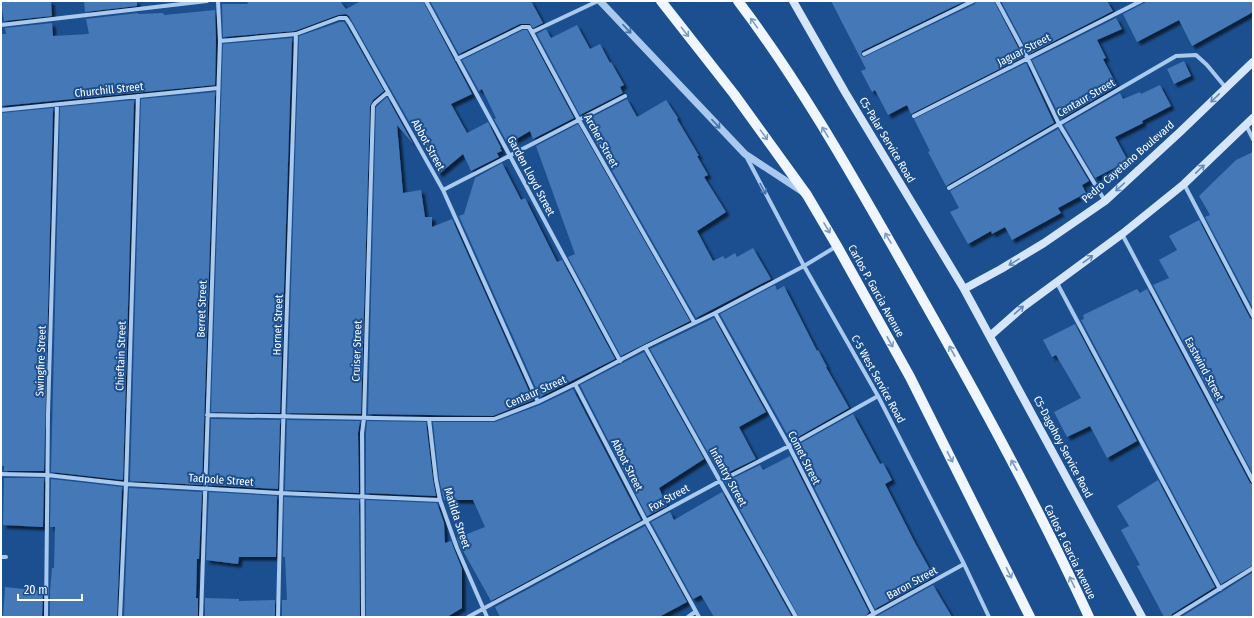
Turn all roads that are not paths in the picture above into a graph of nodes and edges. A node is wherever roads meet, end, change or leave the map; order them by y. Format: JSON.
{"nodes":[{"id":1,"x":207,"y":1,"type":"edge"},
{"id":2,"x":218,"y":1,"type":"edge"},
{"id":3,"x":426,"y":1,"type":"edge"},
{"id":4,"x":599,"y":1,"type":"edge"},
{"id":5,"x":661,"y":1,"type":"edge"},
{"id":6,"x":738,"y":1,"type":"edge"},
{"id":7,"x":793,"y":1,"type":"edge"},
{"id":8,"x":973,"y":1,"type":"edge"},
{"id":9,"x":997,"y":1,"type":"edge"},
{"id":10,"x":1141,"y":1,"type":"edge"},
{"id":11,"x":1,"y":25,"type":"edge"},
{"id":12,"x":532,"y":32,"type":"junction"},
{"id":13,"x":296,"y":34,"type":"junction"},
{"id":14,"x":220,"y":41,"type":"junction"},
{"id":15,"x":864,"y":54,"type":"dead end"},
{"id":16,"x":458,"y":59,"type":"junction"},
{"id":17,"x":1028,"y":59,"type":"junction"},
{"id":18,"x":1253,"y":62,"type":"edge"},
{"id":19,"x":218,"y":88,"type":"junction"},
{"id":20,"x":1226,"y":88,"type":"junction"},
{"id":21,"x":388,"y":92,"type":"junction"},
{"id":22,"x":138,"y":96,"type":"junction"},
{"id":23,"x":625,"y":96,"type":"dead end"},
{"id":24,"x":57,"y":105,"type":"junction"},
{"id":25,"x":1,"y":110,"type":"edge"},
{"id":26,"x":914,"y":116,"type":"dead end"},
{"id":27,"x":1253,"y":118,"type":"edge"},
{"id":28,"x":579,"y":120,"type":"junction"},
{"id":29,"x":1060,"y":124,"type":"junction"},
{"id":30,"x":1246,"y":125,"type":"junction"},
{"id":31,"x":1253,"y":139,"type":"edge"},
{"id":32,"x":745,"y":154,"type":"junction"},
{"id":33,"x":510,"y":156,"type":"junction"},
{"id":34,"x":1184,"y":184,"type":"junction"},
{"id":35,"x":948,"y":188,"type":"dead end"},
{"id":36,"x":443,"y":190,"type":"junction"},
{"id":37,"x":807,"y":195,"type":"junction"},
{"id":38,"x":1105,"y":201,"type":"junction"},
{"id":39,"x":1122,"y":234,"type":"junction"},
{"id":40,"x":838,"y":246,"type":"junction"},
{"id":41,"x":804,"y":266,"type":"junction"},
{"id":42,"x":1056,"y":282,"type":"junction"},
{"id":43,"x":964,"y":288,"type":"junction"},
{"id":44,"x":715,"y":313,"type":"junction"},
{"id":45,"x":1253,"y":316,"type":"edge"},
{"id":46,"x":694,"y":322,"type":"junction"},
{"id":47,"x":990,"y":336,"type":"junction"},
{"id":48,"x":645,"y":347,"type":"junction"},
{"id":49,"x":620,"y":361,"type":"junction"},
{"id":50,"x":575,"y":384,"type":"junction"},
{"id":51,"x":878,"y":396,"type":"junction"},
{"id":52,"x":538,"y":402,"type":"junction"},
{"id":53,"x":207,"y":415,"type":"junction"},
{"id":54,"x":284,"y":416,"type":"junction"},
{"id":55,"x":364,"y":418,"type":"junction"},
{"id":56,"x":429,"y":419,"type":"junction"},
{"id":57,"x":789,"y":446,"type":"junction"},
{"id":58,"x":1,"y":474,"type":"edge"},
{"id":59,"x":48,"y":475,"type":"junction"},
{"id":60,"x":720,"y":481,"type":"junction"},
{"id":61,"x":1253,"y":481,"type":"edge"},
{"id":62,"x":126,"y":484,"type":"junction"},
{"id":63,"x":204,"y":488,"type":"junction"},
{"id":64,"x":280,"y":493,"type":"junction"},
{"id":65,"x":364,"y":497,"type":"junction"},
{"id":66,"x":440,"y":500,"type":"junction"},
{"id":67,"x":646,"y":521,"type":"junction"},
{"id":68,"x":1,"y":557,"type":"edge"},
{"id":69,"x":6,"y":558,"type":"dead end"},
{"id":70,"x":964,"y":564,"type":"junction"},
{"id":71,"x":1253,"y":568,"type":"edge"},
{"id":72,"x":1220,"y":589,"type":"junction"},
{"id":73,"x":483,"y":610,"type":"junction"},
{"id":74,"x":695,"y":612,"type":"junction"},
{"id":75,"x":874,"y":614,"type":"junction"},
{"id":76,"x":46,"y":617,"type":"edge"},
{"id":77,"x":120,"y":617,"type":"edge"},
{"id":78,"x":201,"y":617,"type":"edge"},
{"id":79,"x":278,"y":617,"type":"edge"},
{"id":80,"x":363,"y":617,"type":"edge"},
{"id":81,"x":468,"y":617,"type":"edge"},
{"id":82,"x":487,"y":617,"type":"edge"},
{"id":83,"x":688,"y":617,"type":"edge"},
{"id":84,"x":699,"y":617,"type":"edge"},
{"id":85,"x":796,"y":617,"type":"edge"},
{"id":86,"x":868,"y":617,"type":"edge"},
{"id":87,"x":989,"y":617,"type":"edge"},
{"id":88,"x":1030,"y":617,"type":"edge"},
{"id":89,"x":1089,"y":617,"type":"edge"},
{"id":90,"x":1142,"y":617,"type":"edge"},
{"id":91,"x":1174,"y":617,"type":"edge"}],
"edges":[{"from":1,"to":11,"type":"street"},
{"from":2,"to":14,"type":"street","name":"Berret Street"},
{"from":3,"to":16,"type":"street","name":"Garden Lloyd Street"},
{"from":4,"to":12,"type":"street"},
{"from":4,"to":32,"type":"street","one_way":true},
{"from":5,"to":37,"type":"main road","name":"Carlos P. Garcia Avenue","one_way":true},
{"from":89,"to":6,"type":"main road","name":"Carlos P. Garcia Avenue","one_way":true},
{"from":7,"to":43,"type":"main road","name":"C5-Palar Service Road"},
{"from":8,"to":15,"type":"street"},
{"from":9,"to":17,"type":"street"},
{"from":10,"to":17,"type":"street","name":"Jaguar Street"},
{"from":12,"to":16,"type":"street"},
{"from":12,"to":28,"type":"street","name":"Archer Street"},
{"from":13,"to":14,"type":"street","name":"Abbot Street"},
{"from":13,"to":21,"type":"street","name":"Abbot Street"},
{"from":13,"to":54,"type":"street","name":"Hornet Street"},
{"from":14,"to":19,"type":"street","name":"Berret Street"},
{"from":16,"to":33,"type":"street","name":"Garden Lloyd Street"},
{"from":17,"to":26,"type":"street","name":"Jaguar Street"},
{"from":17,"to":29,"type":"street"},
{"from":18,"to":20,"type":"main road","name":"Pedro Cayetano Boulevard"},
{"from":19,"to":22,"type":"street","name":"Churchill Street"},
{"from":19,"to":53,"type":"street","name":"Berret Street"},
{"from":20,"to":29,"type":"street","name":"Centaur Street"},
{"from":20,"to":38,"type":"main road","name":"Pedro Cayetano Boulevard","one_way":true},
{"from":21,"to":36,"type":"street","name":"Abbot Street"},
{"from":21,"to":55,"type":"street","name":"Cruiser Street"},
{"from":22,"to":24,"type":"street","name":"Churchill Street"},
{"from":22,"to":62,"type":"street","name":"Chieftain Street"},
{"from":23,"to":28,"type":"street"},
{"from":24,"to":25,"type":"street","name":"Churchill Street"},
{"from":24,"to":59,"type":"street","name":"Swingfire Street"},
{"from":27,"to":30,"type":"main road"},
{"from":28,"to":33,"type":"street"},
{"from":28,"to":46,"type":"street","name":"Archer Street"},
{"from":29,"to":35,"type":"street","name":"Centaur Street"},
{"from":29,"to":38,"type":"street"},
{"from":30,"to":31,"type":"street"},
{"from":34,"to":30,"type":"main road","one_way":true},
{"from":32,"to":37,"type":"street"},
{"from":32,"to":41,"type":"street","name":"C-5 West Service Road","one_way":true},
{"from":33,"to":36,"type":"street"},
{"from":33,"to":49,"type":"street","name":"Garden Lloyd Street"},
{"from":34,"to":39,"type":"main road"},
{"from":34,"to":45,"type":"street"},
{"from":36,"to":52,"type":"street","name":"Abbot Street"},
{"from":37,"to":40,"type":"main road","name":"Carlos P. Garcia Avenue","one_way":true},
{"from":38,"to":43,"type":"main road","name":"Pedro Cayetano Boulevard","one_way":true},
{"from":42,"to":39,"type":"main road","one_way":true},
{"from":39,"to":61,"type":"street","name":"Eastwind Street"},
{"from":40,"to":41,"type":"street","name":"Centaur Street"},
{"from":40,"to":88,"type":"main road","name":"Carlos P. Garcia Avenue","one_way":true},
{"from":41,"to":44,"type":"street","name":"Centaur Street"},
{"from":41,"to":51,"type":"street","name":"C-5 West Service Road"},
{"from":47,"to":42,"type":"main road","one_way":true},
{"from":42,"to":72,"type":"street"},
{"from":43,"to":47,"type":"main road","name":"C5-Dagohoy Service Road"},
{"from":44,"to":46,"type":"street","name":"Centaur Street"},
{"from":44,"to":57,"type":"street","name":"Comet Street"},
{"from":46,"to":48,"type":"street","name":"Centaur Street"},
{"from":47,"to":90,"type":"main road","name":"C5-Dagohoy Service Road"},
{"from":48,"to":49,"type":"street","name":"Centaur Street"},
{"from":48,"to":60,"type":"street","name":"Infantry Street"},
{"from":49,"to":50,"type":"street","name":"Centaur Street"},
{"from":50,"to":52,"type":"street","name":"Centaur Street"},
{"from":50,"to":67,"type":"street","name":"Abbot Street"},
{"from":51,"to":57,"type":"street","name":"Fox Street"},
{"from":51,"to":70,"type":"street","name":"C-5 West Service Road"},
{"from":52,"to":56,"type":"street","name":"Centaur Street"},
{"from":53,"to":54,"type":"street","name":"Centaur Street"},
{"from":53,"to":63,"type":"street","name":"Berret Street"},
{"from":54,"to":55,"type":"street","name":"Centaur Street"},
{"from":54,"to":64,"type":"street","name":"Hornet Street"},
{"from":55,"to":56,"type":"street","name":"Centaur Street"},
{"from":55,"to":65,"type":"street","name":"Cruiser Street"},
{"from":56,"to":66,"type":"street","name":"Matilda Street"},
{"from":57,"to":60,"type":"street","name":"Fox Street"},
{"from":57,"to":75,"type":"street","name":"Comet Street"},
{"from":58,"to":59,"type":"street","name":"Tadpole Street"},
{"from":59,"to":62,"type":"street","name":"Tadpole Street"},
{"from":59,"to":76,"type":"street","name":"Swingfire Street"},
{"from":60,"to":67,"type":"street","name":"Fox Street"},
{"from":60,"to":85,"type":"street","name":"Infantry Street"},
{"from":62,"to":63,"type":"street","name":"Tadpole Street"},
{"from":62,"to":77,"type":"street","name":"Chieftain Street"},
{"from":63,"to":64,"type":"street","name":"Tadpole Street"},
{"from":63,"to":78,"type":"street","name":"Berret Street"},
{"from":64,"to":65,"type":"street","name":"Tadpole Street"},
{"from":64,"to":79,"type":"street","name":"Hornet Street"},
{"from":65,"to":66,"type":"street","name":"Tadpole Street"},
{"from":65,"to":80,"type":"street","name":"Cruiser Street"},
{"from":66,"to":73,"type":"street","name":"Matilda Street"},
{"from":67,"to":73,"type":"street","name":"Fox Street"},
{"from":67,"to":74,"type":"street","name":"Abbot Street"},
{"from":68,"to":69,"type":"street"},
{"from":70,"to":75,"type":"street","name":"Baron Street"},
{"from":70,"to":87,"type":"street","name":"C-5 West Service Road"},
{"from":71,"to":72,"type":"street"},
{"from":72,"to":91,"type":"street"},
{"from":73,"to":81,"type":"street","name":"Fox Street"},
{"from":73,"to":82,"type":"street","name":"Matilda Street"},
{"from":74,"to":83,"type":"street"},
{"from":74,"to":84,"type":"street","name":"Abbot Street"},
{"from":75,"to":86,"type":"street","name":"Baron Street"}]}
